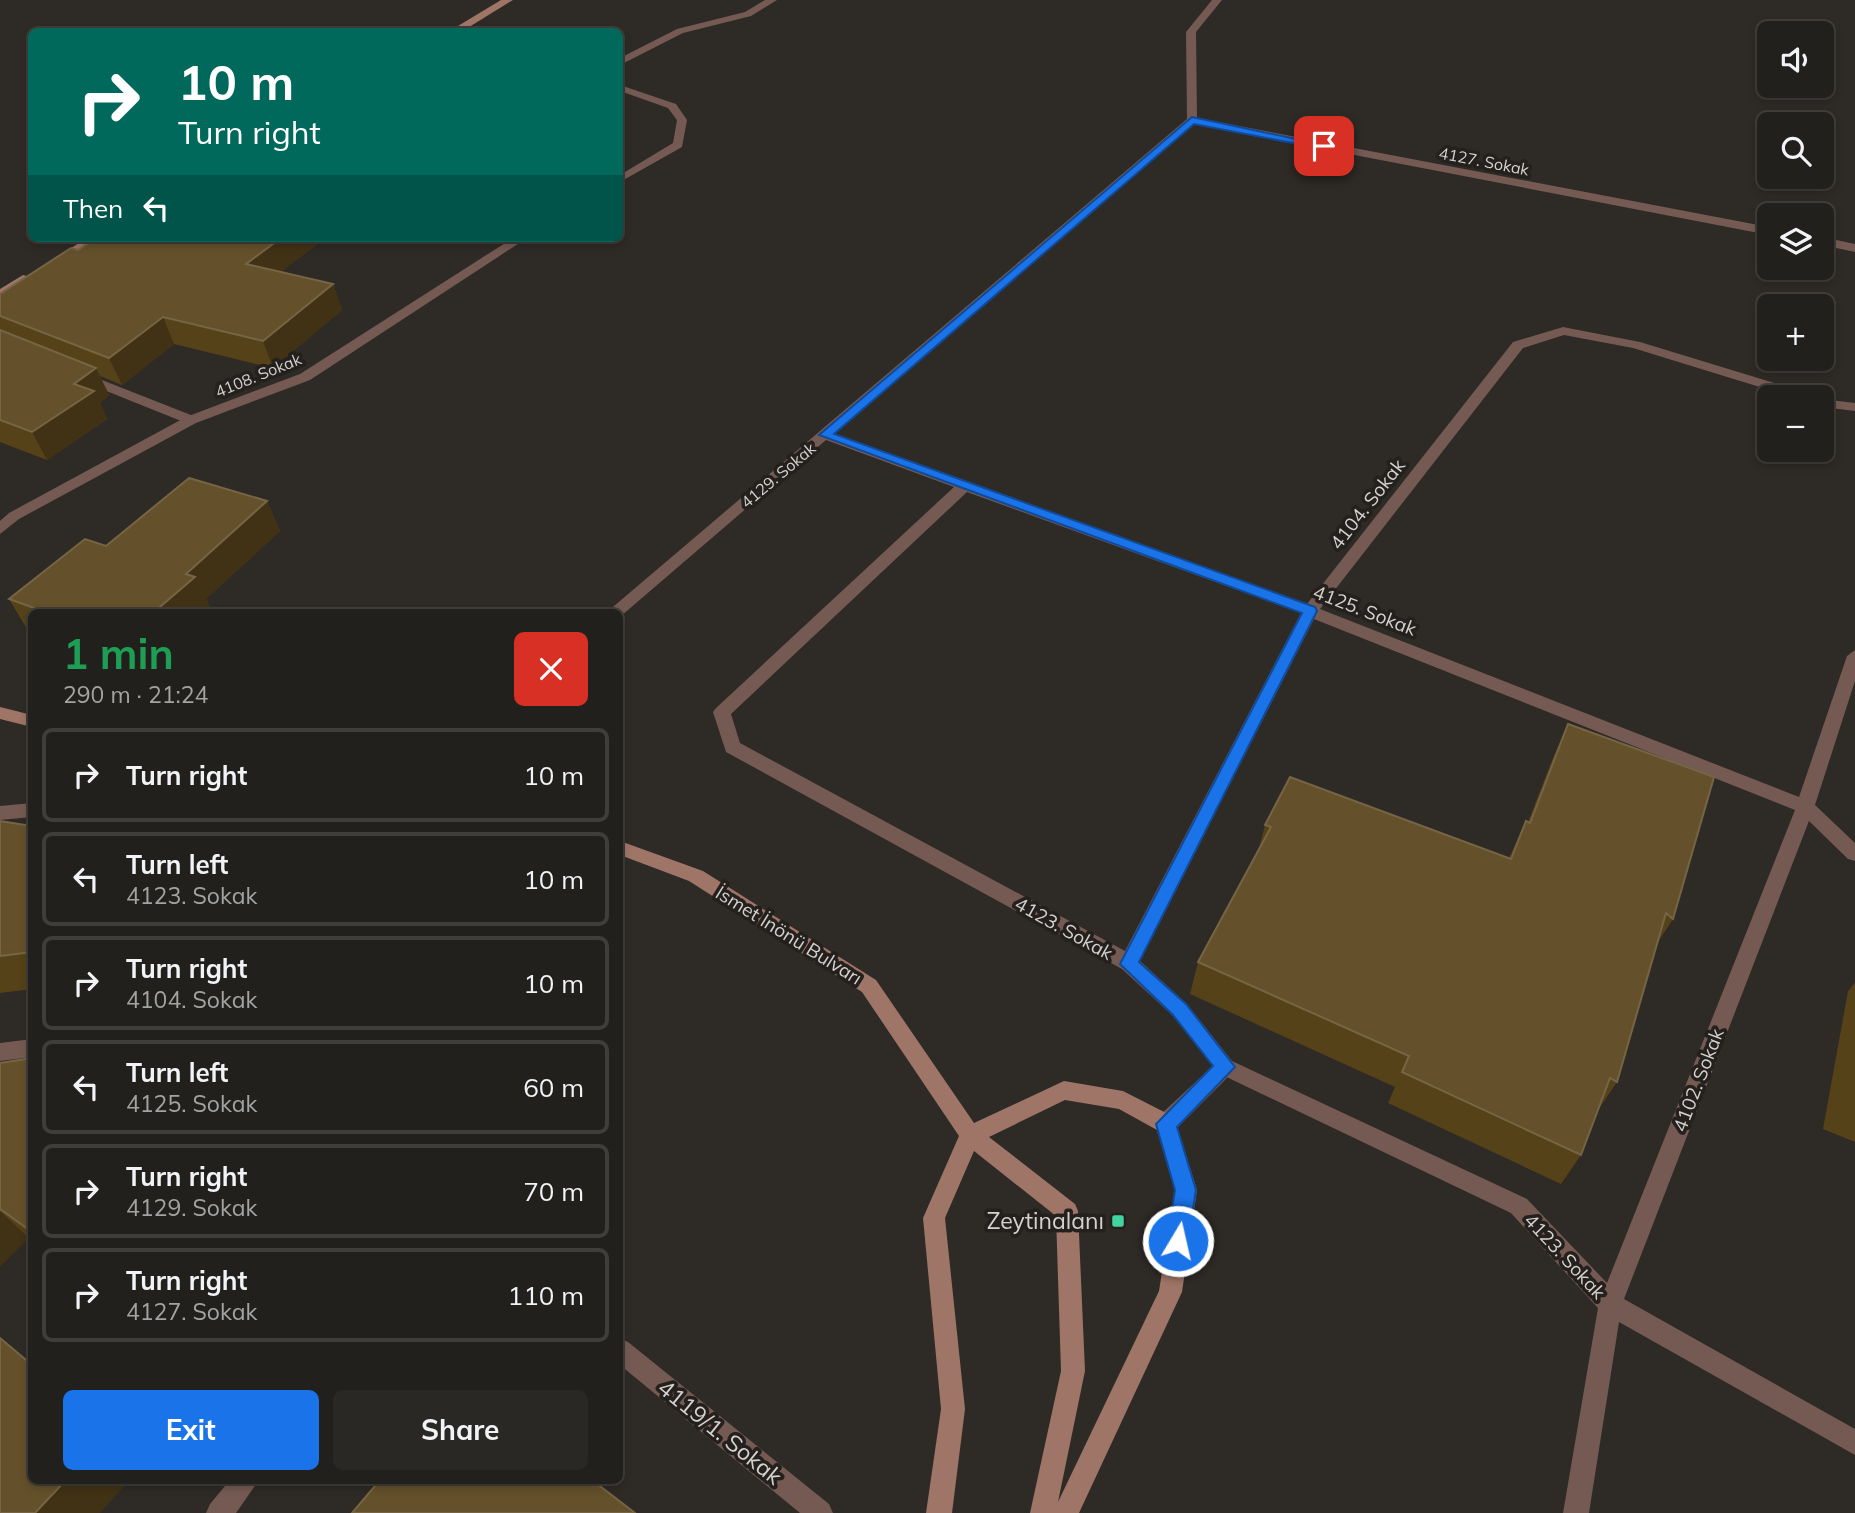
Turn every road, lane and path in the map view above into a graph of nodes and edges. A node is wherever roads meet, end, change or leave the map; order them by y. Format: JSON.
{"nodes":[{"id":1,"x":508,"y":0,"type":"edge"},
{"id":2,"x":772,"y":0,"type":"edge"},
{"id":3,"x":1217,"y":0,"type":"edge"},
{"id":4,"x":460,"y":28,"type":"edge"},
{"id":5,"x":623,"y":60,"type":"edge"},
{"id":6,"x":623,"y":89,"type":"edge"},
{"id":7,"x":1192,"y":120,"type":"junction"},
{"id":8,"x":623,"y":177,"type":"edge"},
{"id":9,"x":1757,"y":229,"type":"edge"},
{"id":10,"x":89,"y":242,"type":"edge"},
{"id":11,"x":514,"y":242,"type":"edge"},
{"id":12,"x":1834,"y":244,"type":"edge"},
{"id":13,"x":1855,"y":248,"type":"edge"},
{"id":14,"x":48,"y":266,"type":"edge"},
{"id":15,"x":36,"y":273,"type":"edge"},
{"id":16,"x":0,"y":294,"type":"edge"},
{"id":17,"x":76,"y":373,"type":"edge"},
{"id":18,"x":1766,"y":385,"type":"edge"},
{"id":19,"x":1834,"y":404,"type":"edge"},
{"id":20,"x":1855,"y":407,"type":"edge"},
{"id":21,"x":191,"y":420,"type":"junction"},
{"id":22,"x":825,"y":435,"type":"junction"},
{"id":23,"x":965,"y":485,"type":"junction"},
{"id":24,"x":0,"y":529,"type":"edge"},
{"id":25,"x":619,"y":609,"type":"edge"},
{"id":26,"x":1310,"y":611,"type":"junction"},
{"id":27,"x":1855,"y":656,"type":"edge"},
{"id":28,"x":0,"y":713,"type":"edge"},
{"id":29,"x":28,"y":720,"type":"edge"},
{"id":30,"x":1805,"y":807,"type":"junction"},
{"id":31,"x":28,"y":810,"type":"edge"},
{"id":32,"x":0,"y":813,"type":"edge"},
{"id":33,"x":623,"y":849,"type":"edge"},
{"id":34,"x":1855,"y":854,"type":"edge"},
{"id":35,"x":1129,"y":964,"type":"junction"},
{"id":36,"x":28,"y":1048,"type":"edge"},
{"id":37,"x":0,"y":1052,"type":"edge"},
{"id":38,"x":1225,"y":1067,"type":"junction"},
{"id":39,"x":1166,"y":1124,"type":"junction"},
{"id":40,"x":970,"y":1135,"type":"junction"},
{"id":41,"x":1610,"y":1304,"type":"junction"},
{"id":42,"x":623,"y":1352,"type":"edge"},
{"id":43,"x":1855,"y":1443,"type":"edge"},
{"id":44,"x":244,"y":1484,"type":"edge"},
{"id":45,"x":219,"y":1513,"type":"edge"},
{"id":46,"x":820,"y":1513,"type":"edge"},
{"id":47,"x":939,"y":1513,"type":"edge"},
{"id":48,"x":1043,"y":1513,"type":"edge"},
{"id":49,"x":1066,"y":1513,"type":"edge"},
{"id":50,"x":1576,"y":1513,"type":"edge"}],
"edges":[{"from":1,"to":4,"type":"main road"},
{"from":2,"to":5,"type":"street"},
{"from":3,"to":7,"type":"street"},
{"from":6,"to":8,"type":"street"},
{"from":7,"to":9,"type":"street","name":"4127. Sokak"},
{"from":7,"to":22,"type":"street","name":"4129. Sokak"},
{"from":10,"to":14,"type":"main road"},
{"from":11,"to":21,"type":"street","name":"4108. Sokak"},
{"from":12,"to":13,"type":"street"},
{"from":15,"to":16,"type":"main road"},
{"from":17,"to":21,"type":"street"},
{"from":18,"to":26,"type":"street","name":"4104. Sokak"},
{"from":19,"to":20,"type":"street"},
{"from":21,"to":24,"type":"street","name":"4108. Sokak"},
{"from":22,"to":23,"type":"street","name":"4125. Sokak"},
{"from":22,"to":25,"type":"street","name":"4129. Sokak"},
{"from":23,"to":26,"type":"street","name":"4125. Sokak"},
{"from":23,"to":35,"type":"street","name":"4123. Sokak"},
{"from":26,"to":30,"type":"street","name":"4125. Sokak"},
{"from":26,"to":35,"type":"street","name":"4104. Sokak"},
{"from":27,"to":30,"type":"street","name":"4102. Sokak"},
{"from":28,"to":29,"type":"main road"},
{"from":30,"to":34,"type":"street"},
{"from":30,"to":41,"type":"street","name":"4102. Sokak"},
{"from":31,"to":32,"type":"street"},
{"from":33,"to":40,"type":"main road","name":"İsmet İnönü Bulvarı"},
{"from":35,"to":38,"type":"street","name":"4123. Sokak"},
{"from":36,"to":37,"type":"street"},
{"from":38,"to":39,"type":"street"},
{"from":38,"to":41,"type":"street","name":"4123. Sokak"},
{"from":39,"to":40,"type":"main road"},
{"from":39,"to":49,"type":"main road"},
{"from":40,"to":47,"type":"main road"},
{"from":40,"to":48,"type":"main road","name":"İsmet İnönü Bulvarı"},
{"from":41,"to":43,"type":"street","name":"4123. Sokak"},
{"from":41,"to":50,"type":"street","name":"4102. Sokak"},
{"from":42,"to":46,"type":"street","name":"4119/1. Sokak"},
{"from":44,"to":45,"type":"street"}]}
